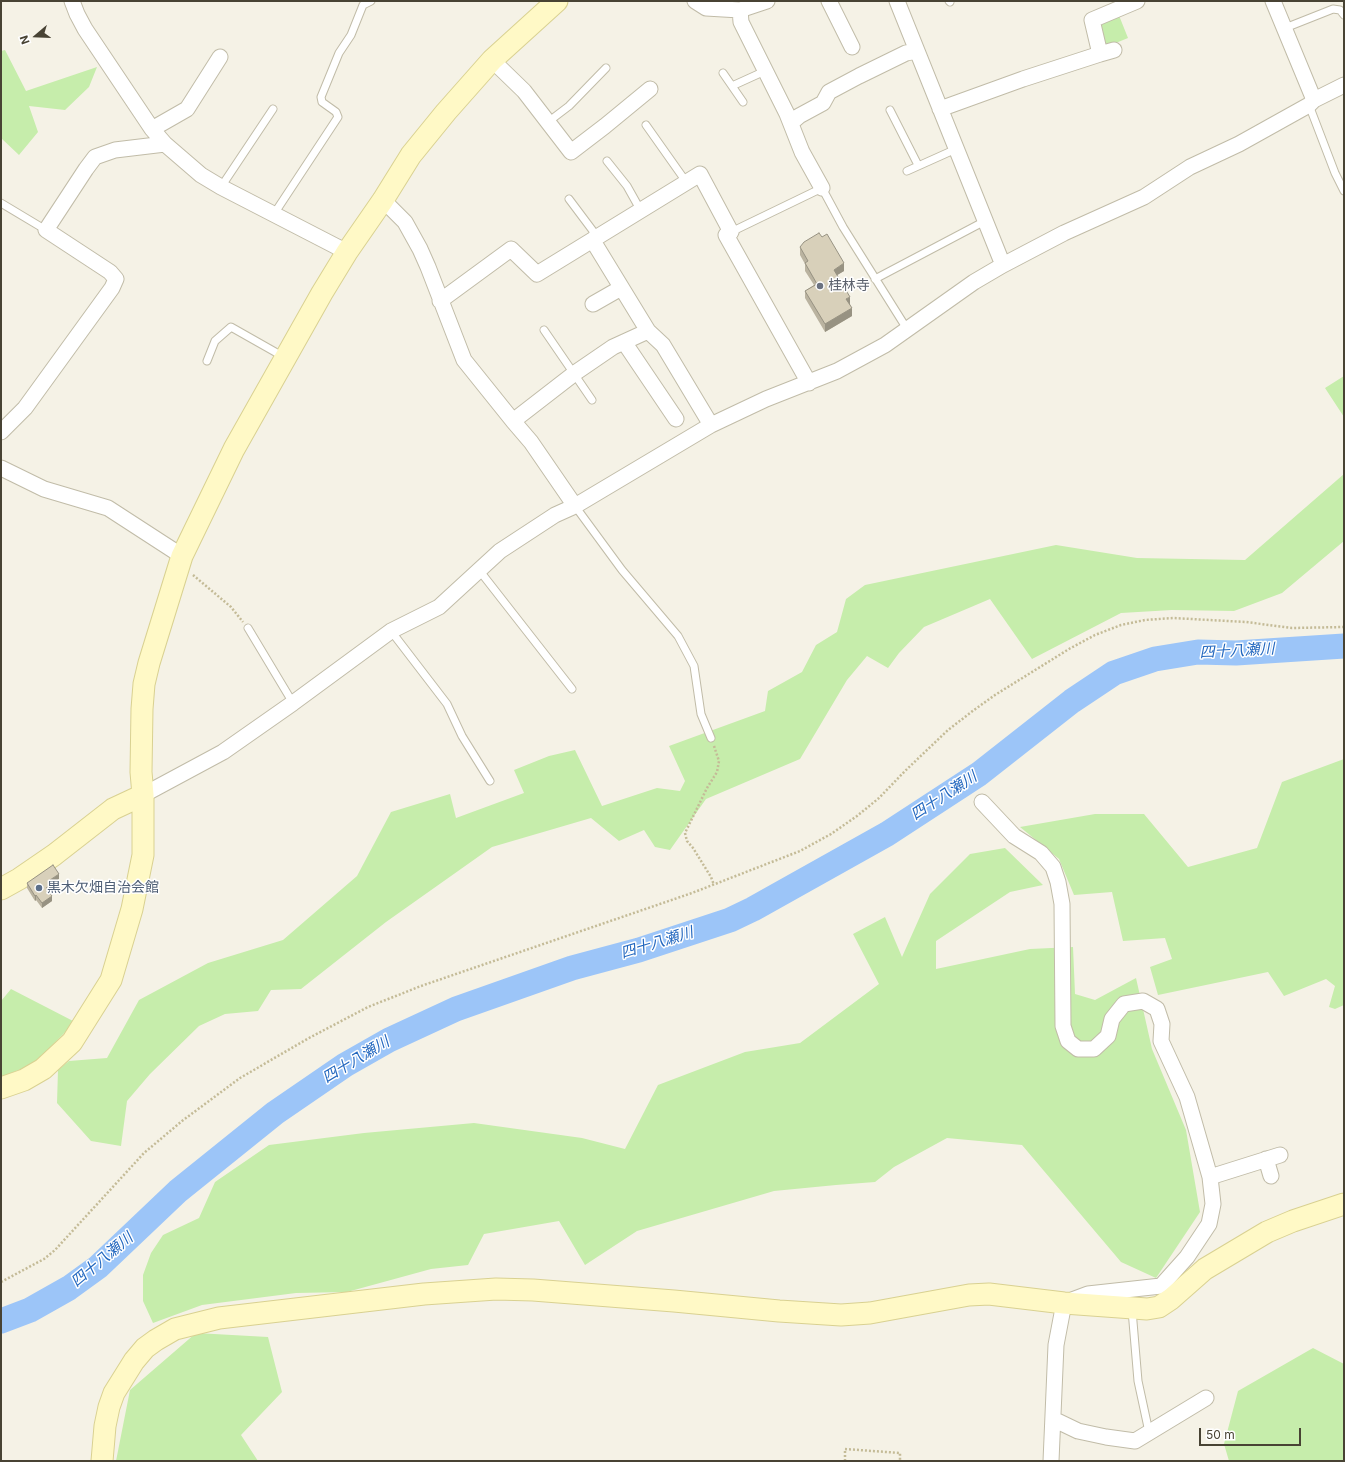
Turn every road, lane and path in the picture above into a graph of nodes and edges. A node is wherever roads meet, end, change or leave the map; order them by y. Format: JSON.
{"nodes":[{"id":1,"x":72,"y":1,"type":"edge"},
{"id":2,"x":371,"y":1,"type":"edge"},
{"id":3,"x":557,"y":1,"type":"edge"},
{"id":4,"x":695,"y":1,"type":"edge"},
{"id":5,"x":767,"y":1,"type":"edge"},
{"id":6,"x":829,"y":1,"type":"edge"},
{"id":7,"x":897,"y":1,"type":"edge"},
{"id":8,"x":1137,"y":1,"type":"edge"},
{"id":9,"x":1274,"y":1,"type":"edge"},
{"id":10,"x":740,"y":10,"type":"junction"},
{"id":11,"x":1343,"y":10,"type":"edge"},
{"id":12,"x":1285,"y":28,"type":"junction"},
{"id":13,"x":852,"y":47,"type":"dead end"},
{"id":14,"x":917,"y":51,"type":"junction"},
{"id":15,"x":220,"y":57,"type":"dead end"},
{"id":16,"x":492,"y":60,"type":"junction"},
{"id":17,"x":606,"y":68,"type":"dead end"},
{"id":18,"x":766,"y":71,"type":"junction"},
{"id":19,"x":724,"y":73,"type":"dead end"},
{"id":20,"x":1344,"y":85,"type":"edge"},
{"id":21,"x":732,"y":86,"type":"junction"},
{"id":22,"x":650,"y":90,"type":"dead end"},
{"id":23,"x":743,"y":102,"type":"dead end"},
{"id":24,"x":1312,"y":103,"type":"junction"},
{"id":25,"x":273,"y":109,"type":"dead end"},
{"id":26,"x":940,"y":109,"type":"junction"},
{"id":27,"x":890,"y":110,"type":"dead end"},
{"id":28,"x":548,"y":122,"type":"junction"},
{"id":29,"x":791,"y":123,"type":"junction"},
{"id":30,"x":646,"y":125,"type":"dead end"},
{"id":31,"x":152,"y":129,"type":"junction"},
{"id":32,"x":166,"y":144,"type":"junction"},
{"id":33,"x":956,"y":149,"type":"junction"},
{"id":34,"x":607,"y":161,"type":"dead end"},
{"id":35,"x":918,"y":165,"type":"junction"},
{"id":36,"x":907,"y":171,"type":"dead end"},
{"id":37,"x":687,"y":183,"type":"junction"},
{"id":38,"x":221,"y":187,"type":"junction"},
{"id":39,"x":822,"y":188,"type":"junction"},
{"id":40,"x":1344,"y":191,"type":"edge"},
{"id":41,"x":569,"y":198,"type":"dead end"},
{"id":42,"x":383,"y":200,"type":"junction"},
{"id":43,"x":1,"y":203,"type":"edge"},
{"id":44,"x":641,"y":211,"type":"junction"},
{"id":45,"x":274,"y":214,"type":"junction"},
{"id":46,"x":985,"y":221,"type":"junction"},
{"id":47,"x":46,"y":230,"type":"junction"},
{"id":48,"x":731,"y":232,"type":"junction"},
{"id":49,"x":593,"y":241,"type":"junction"},
{"id":50,"x":347,"y":252,"type":"junction"},
{"id":51,"x":1003,"y":265,"type":"junction"},
{"id":52,"x":875,"y":279,"type":"junction"},
{"id":53,"x":621,"y":288,"type":"junction"},
{"id":54,"x":440,"y":301,"type":"junction"},
{"id":55,"x":593,"y":304,"type":"dead end"},
{"id":56,"x":907,"y":329,"type":"junction"},
{"id":57,"x":544,"y":330,"type":"dead end"},
{"id":58,"x":648,"y":331,"type":"junction"},
{"id":59,"x":624,"y":342,"type":"junction"},
{"id":60,"x":286,"y":358,"type":"junction"},
{"id":61,"x":207,"y":361,"type":"dead end"},
{"id":62,"x":575,"y":374,"type":"junction"},
{"id":63,"x":809,"y":383,"type":"junction"},
{"id":64,"x":592,"y":400,"type":"dead end"},
{"id":65,"x":676,"y":418,"type":"dead end"},
{"id":66,"x":513,"y":421,"type":"junction"},
{"id":67,"x":711,"y":425,"type":"junction"},
{"id":68,"x":1,"y":432,"type":"edge"},
{"id":69,"x":1,"y":468,"type":"edge"},
{"id":70,"x":575,"y":506,"type":"junction"},
{"id":71,"x":180,"y":560,"type":"junction"},
{"id":72,"x":479,"y":570,"type":"junction"},
{"id":73,"x":1344,"y":627,"type":"edge"},
{"id":74,"x":248,"y":628,"type":"joint"},
{"id":75,"x":390,"y":631,"type":"junction"},
{"id":76,"x":572,"y":689,"type":"dead end"},
{"id":77,"x":293,"y":703,"type":"junction"},
{"id":78,"x":711,"y":738,"type":"joint"},
{"id":79,"x":490,"y":781,"type":"dead end"},
{"id":80,"x":143,"y":795,"type":"junction"},
{"id":81,"x":982,"y":802,"type":"dead end"},
{"id":82,"x":714,"y":885,"type":"junction"},
{"id":83,"x":1,"y":888,"type":"edge"},
{"id":84,"x":1,"y":1088,"type":"edge"},
{"id":85,"x":1271,"y":1176,"type":"dead end"},
{"id":86,"x":1210,"y":1177,"type":"junction"},
{"id":87,"x":1344,"y":1204,"type":"edge"},
{"id":88,"x":1,"y":1282,"type":"edge"},
{"id":89,"x":1064,"y":1303,"type":"junction"},
{"id":90,"x":1132,"y":1308,"type":"junction"},
{"id":91,"x":1206,"y":1398,"type":"dead end"},
{"id":92,"x":1053,"y":1419,"type":"junction"},
{"id":93,"x":1149,"y":1432,"type":"junction"},
{"id":94,"x":102,"y":1461,"type":"edge"},
{"id":95,"x":845,"y":1461,"type":"edge"},
{"id":96,"x":900,"y":1461,"type":"edge"},
{"id":97,"x":1051,"y":1461,"type":"edge"}],
"edges":[{"from":1,"to":31,"type":"street"},
{"from":2,"to":45,"type":"lane"},
{"from":3,"to":16,"type":"street"},
{"from":4,"to":10,"type":"street"},
{"from":5,"to":10,"type":"street"},
{"from":6,"to":13,"type":"street"},
{"from":7,"to":14,"type":"street"},
{"from":8,"to":26,"type":"street"},
{"from":9,"to":12,"type":"street"},
{"from":10,"to":18,"type":"street"},
{"from":11,"to":12,"type":"lane"},
{"from":12,"to":24,"type":"street"},
{"from":14,"to":26,"type":"street"},
{"from":14,"to":29,"type":"street"},
{"from":15,"to":31,"type":"street"},
{"from":16,"to":28,"type":"street"},
{"from":16,"to":42,"type":"street"},
{"from":17,"to":28,"type":"lane"},
{"from":18,"to":21,"type":"lane"},
{"from":18,"to":29,"type":"street"},
{"from":19,"to":21,"type":"lane"},
{"from":20,"to":24,"type":"street"},
{"from":21,"to":23,"type":"lane"},
{"from":22,"to":28,"type":"street"},
{"from":24,"to":40,"type":"lane"},
{"from":24,"to":51,"type":"street"},
{"from":25,"to":38,"type":"lane"},
{"from":26,"to":33,"type":"street"},
{"from":27,"to":35,"type":"lane"},
{"from":29,"to":39,"type":"street"},
{"from":30,"to":37,"type":"lane"},
{"from":31,"to":32,"type":"street"},
{"from":32,"to":38,"type":"street"},
{"from":32,"to":47,"type":"street"},
{"from":33,"to":35,"type":"lane"},
{"from":33,"to":46,"type":"street"},
{"from":34,"to":44,"type":"lane"},
{"from":35,"to":36,"type":"lane"},
{"from":37,"to":44,"type":"street"},
{"from":37,"to":48,"type":"street"},
{"from":38,"to":45,"type":"street"},
{"from":39,"to":48,"type":"lane"},
{"from":39,"to":52,"type":"lane"},
{"from":41,"to":49,"type":"lane"},
{"from":42,"to":50,"type":"street"},
{"from":42,"to":54,"type":"street"},
{"from":43,"to":47,"type":"lane"},
{"from":44,"to":49,"type":"street"},
{"from":45,"to":50,"type":"street"},
{"from":46,"to":51,"type":"street"},
{"from":46,"to":52,"type":"lane"},
{"from":47,"to":68,"type":"street"},
{"from":48,"to":63,"type":"street"},
{"from":49,"to":53,"type":"street"},
{"from":49,"to":54,"type":"street"},
{"from":50,"to":60,"type":"street"},
{"from":51,"to":56,"type":"street"},
{"from":52,"to":56,"type":"lane"},
{"from":53,"to":55,"type":"street"},
{"from":53,"to":58,"type":"street"},
{"from":54,"to":66,"type":"street"},
{"from":56,"to":63,"type":"street"},
{"from":57,"to":62,"type":"lane"},
{"from":58,"to":59,"type":"street"},
{"from":58,"to":67,"type":"street"},
{"from":59,"to":62,"type":"street"},
{"from":59,"to":65,"type":"street"},
{"from":60,"to":61,"type":"lane"},
{"from":60,"to":71,"type":"street"},
{"from":62,"to":64,"type":"lane"},
{"from":62,"to":66,"type":"street"},
{"from":63,"to":67,"type":"street"},
{"from":66,"to":70,"type":"street"},
{"from":67,"to":70,"type":"street"},
{"from":69,"to":71,"type":"street"},
{"from":70,"to":72,"type":"street"},
{"from":70,"to":78,"type":"lane"},
{"from":71,"to":74,"type":"path"},
{"from":71,"to":80,"type":"street"},
{"from":72,"to":75,"type":"street"},
{"from":72,"to":76,"type":"lane"},
{"from":73,"to":82,"type":"path"},
{"from":74,"to":77,"type":"lane"},
{"from":75,"to":77,"type":"street"},
{"from":75,"to":79,"type":"lane"},
{"from":77,"to":80,"type":"street"},
{"from":78,"to":82,"type":"path"},
{"from":80,"to":83,"type":"street"},
{"from":80,"to":84,"type":"street"},
{"from":81,"to":86,"type":"street"},
{"from":82,"to":88,"type":"path"},
{"from":85,"to":86,"type":"street"},
{"from":86,"to":89,"type":"street"},
{"from":87,"to":90,"type":"street"},
{"from":89,"to":90,"type":"street"},
{"from":89,"to":92,"type":"street"},
{"from":89,"to":94,"type":"street"},
{"from":90,"to":93,"type":"lane"},
{"from":91,"to":93,"type":"street"},
{"from":92,"to":93,"type":"street"},
{"from":92,"to":97,"type":"street"},
{"from":95,"to":96,"type":"path"}]}
